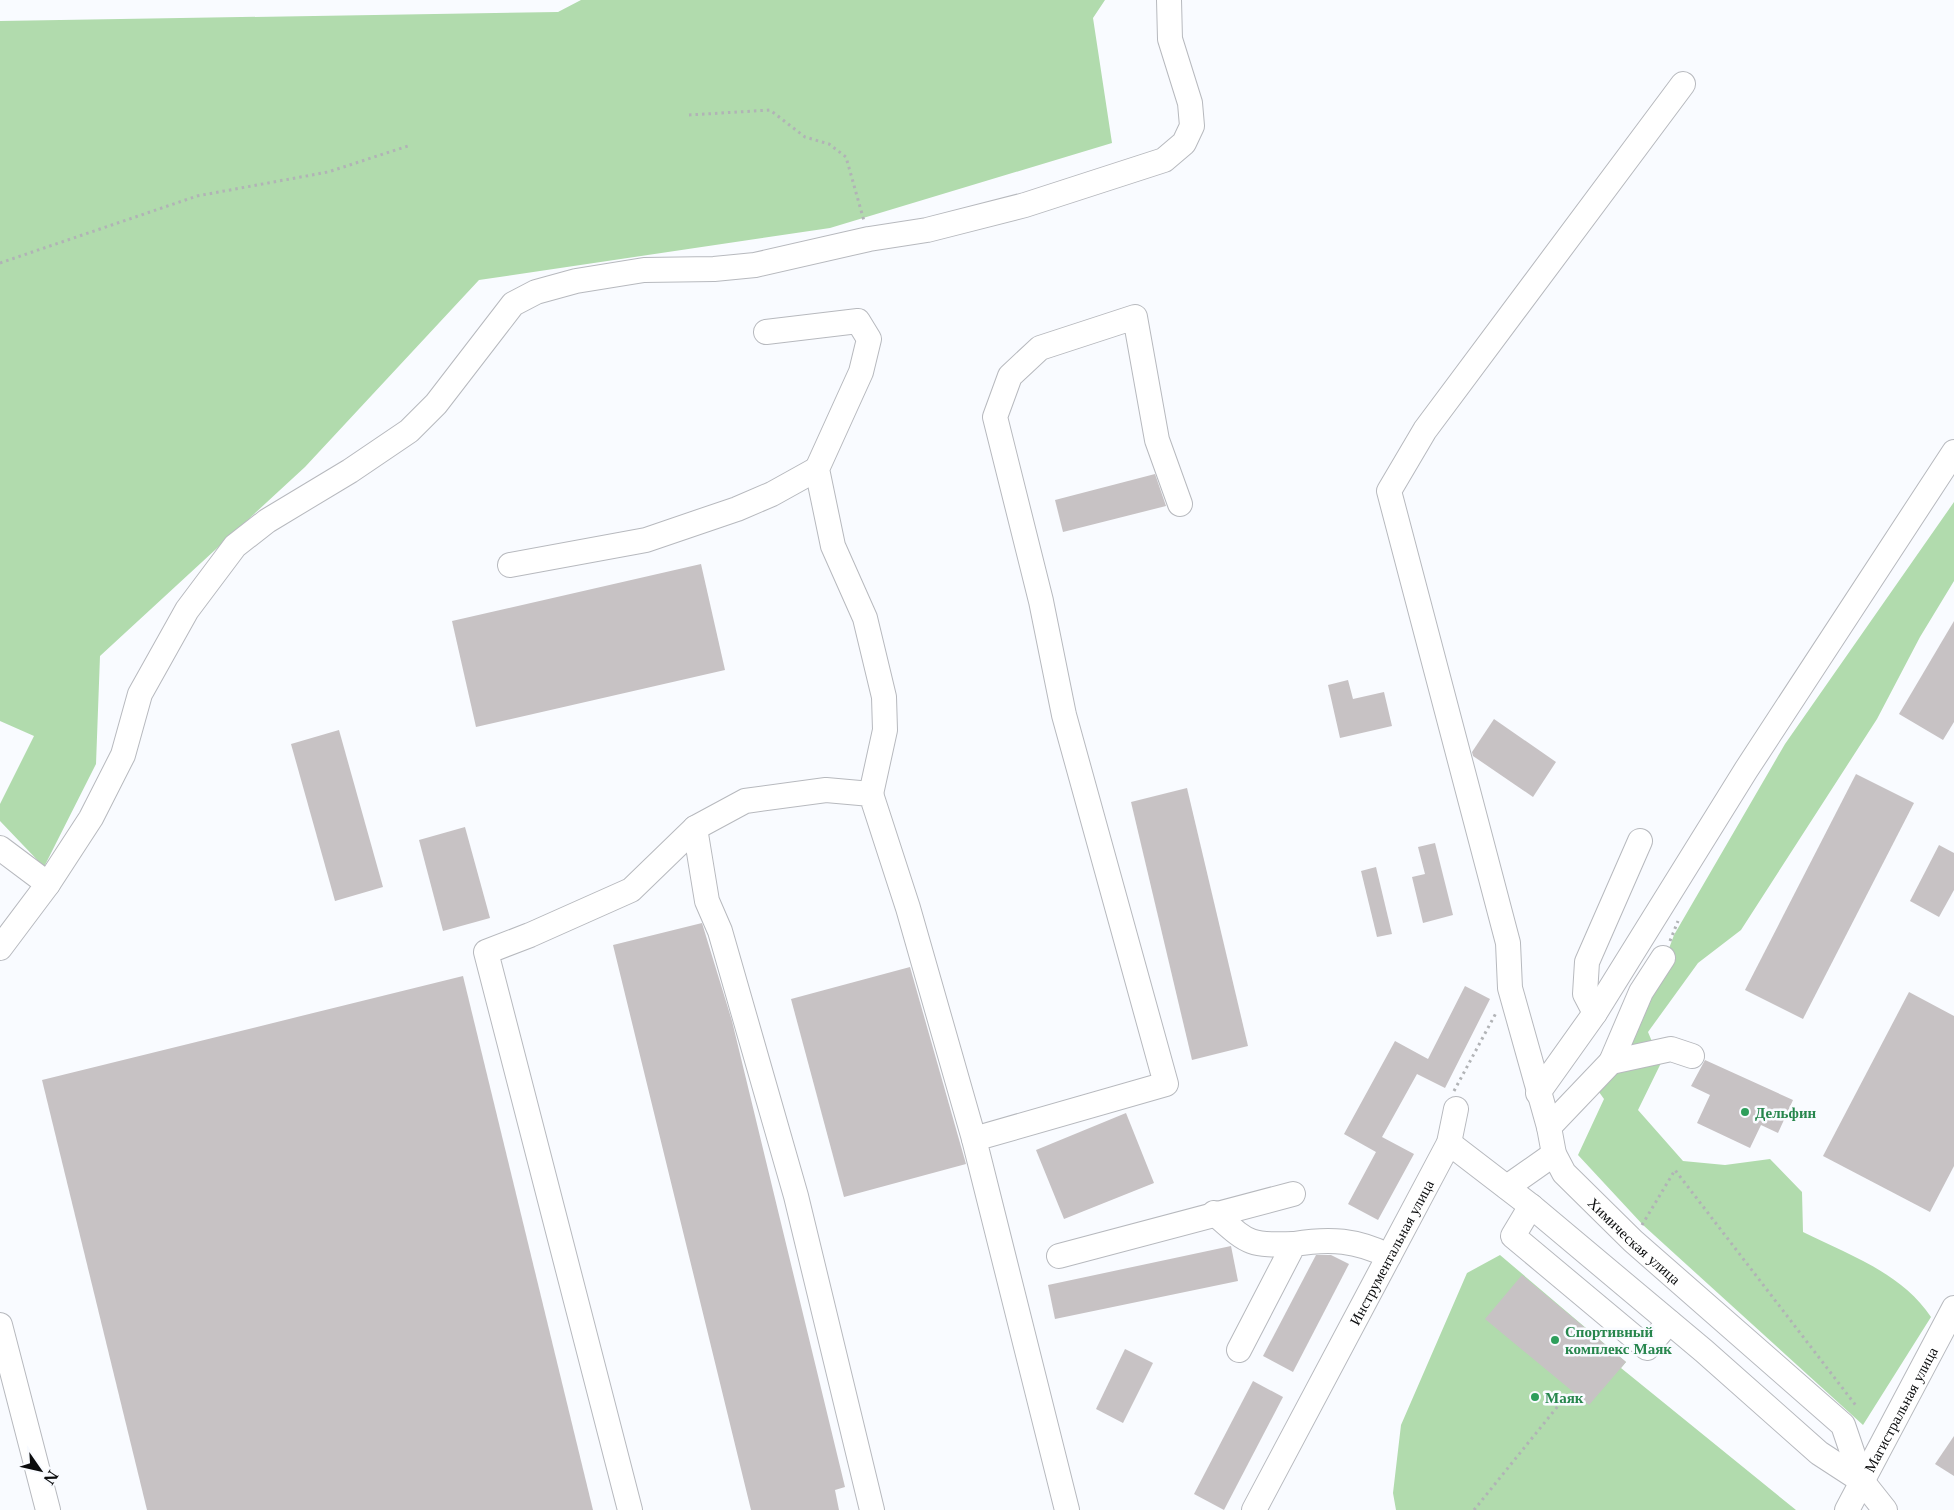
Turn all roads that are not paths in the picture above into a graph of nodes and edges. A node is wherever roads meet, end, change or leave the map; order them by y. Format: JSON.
{"nodes":[{"id":1,"x":1169,"y":0,"type":"edge"},
{"id":2,"x":1683,"y":84,"type":"dead end"},
{"id":3,"x":766,"y":332,"type":"dead end"},
{"id":4,"x":1954,"y":452,"type":"edge"},
{"id":5,"x":817,"y":469,"type":"junction"},
{"id":6,"x":1180,"y":504,"type":"dead end"},
{"id":7,"x":510,"y":565,"type":"dead end"},
{"id":8,"x":871,"y":794,"type":"junction"},
{"id":9,"x":695,"y":828,"type":"junction"},
{"id":10,"x":1640,"y":841,"type":"dead end"},
{"id":11,"x":0,"y":848,"type":"edge"},
{"id":12,"x":48,"y":884,"type":"junction"},
{"id":13,"x":0,"y":948,"type":"edge"},
{"id":14,"x":1663,"y":958,"type":"dead end"},
{"id":15,"x":1595,"y":1013,"type":"junction"},
{"id":16,"x":1692,"y":1056,"type":"dead end"},
{"id":17,"x":1610,"y":1062,"type":"junction"},
{"id":18,"x":1538,"y":1093,"type":"junction"},
{"id":19,"x":1456,"y":1109,"type":"road end"},
{"id":20,"x":1549,"y":1127,"type":"junction"},
{"id":21,"x":974,"y":1139,"type":"junction"},
{"id":22,"x":1449,"y":1144,"type":"junction"},
{"id":23,"x":1554,"y":1154,"type":"junction"},
{"id":24,"x":1507,"y":1187,"type":"junction"},
{"id":25,"x":1293,"y":1194,"type":"dead end"},
{"id":26,"x":1531,"y":1206,"type":"junction"},
{"id":27,"x":1214,"y":1214,"type":"junction"},
{"id":28,"x":1294,"y":1244,"type":"junction"},
{"id":29,"x":1060,"y":1256,"type":"dead end"},
{"id":30,"x":1389,"y":1256,"type":"junction"},
{"id":31,"x":1953,"y":1312,"type":"edge"},
{"id":32,"x":1670,"y":1322,"type":"junction"},
{"id":33,"x":0,"y":1325,"type":"edge"},
{"id":34,"x":1239,"y":1350,"type":"dead end"},
{"id":35,"x":6,"y":1382,"type":"edge"},
{"id":36,"x":1862,"y":1481,"type":"junction"},
{"id":37,"x":48,"y":1510,"type":"edge"},
{"id":38,"x":630,"y":1510,"type":"edge"},
{"id":39,"x":872,"y":1510,"type":"edge"},
{"id":40,"x":1067,"y":1510,"type":"edge"},
{"id":41,"x":1254,"y":1510,"type":"edge"},
{"id":42,"x":1847,"y":1510,"type":"edge"},
{"id":43,"x":1885,"y":1510,"type":"edge"}],
"edges":[{"from":1,"to":12,"type":"street"},
{"from":2,"to":18,"type":"street","name":"Химическая улица"},
{"from":3,"to":5,"type":"street"},
{"from":4,"to":15,"type":"street"},
{"from":5,"to":7,"type":"street"},
{"from":5,"to":8,"type":"street"},
{"from":6,"to":21,"type":"street"},
{"from":8,"to":9,"type":"street"},
{"from":8,"to":21,"type":"street"},
{"from":9,"to":38,"type":"street"},
{"from":9,"to":39,"type":"street"},
{"from":10,"to":15,"type":"street"},
{"from":11,"to":12,"type":"street"},
{"from":12,"to":13,"type":"street"},
{"from":14,"to":17,"type":"street"},
{"from":15,"to":18,"type":"street"},
{"from":16,"to":17,"type":"street"},
{"from":17,"to":20,"type":"street"},
{"from":18,"to":20,"type":"street","name":"Химическая улица"},
{"from":19,"to":22,"type":"street","name":"Инструментальная улица"},
{"from":20,"to":23,"type":"street","name":"Химическая улица"},
{"from":21,"to":40,"type":"street"},
{"from":22,"to":24,"type":"street","name":"Химическая улица"},
{"from":22,"to":30,"type":"street","name":"Инструментальная улица"},
{"from":23,"to":24,"type":"street"},
{"from":23,"to":36,"type":"street","name":"Химическая улица"},
{"from":24,"to":26,"type":"street","name":"Химическая улица"},
{"from":25,"to":27,"type":"street"},
{"from":26,"to":32,"type":"street","name":"Химическая улица"},
{"from":26,"to":32,"type":"street"},
{"from":27,"to":28,"type":"street"},
{"from":27,"to":29,"type":"street"},
{"from":28,"to":30,"type":"street"},
{"from":28,"to":34,"type":"street"},
{"from":30,"to":41,"type":"street","name":"Инструментальная улица"},
{"from":31,"to":36,"type":"street","name":"Магистральная улица"},
{"from":32,"to":36,"type":"street","name":"Химическая улица"},
{"from":33,"to":35,"type":"street"},
{"from":35,"to":37,"type":"street"},
{"from":36,"to":42,"type":"street","name":"Магистральная улица"},
{"from":36,"to":43,"type":"street","name":"Химическая улица"}]}
